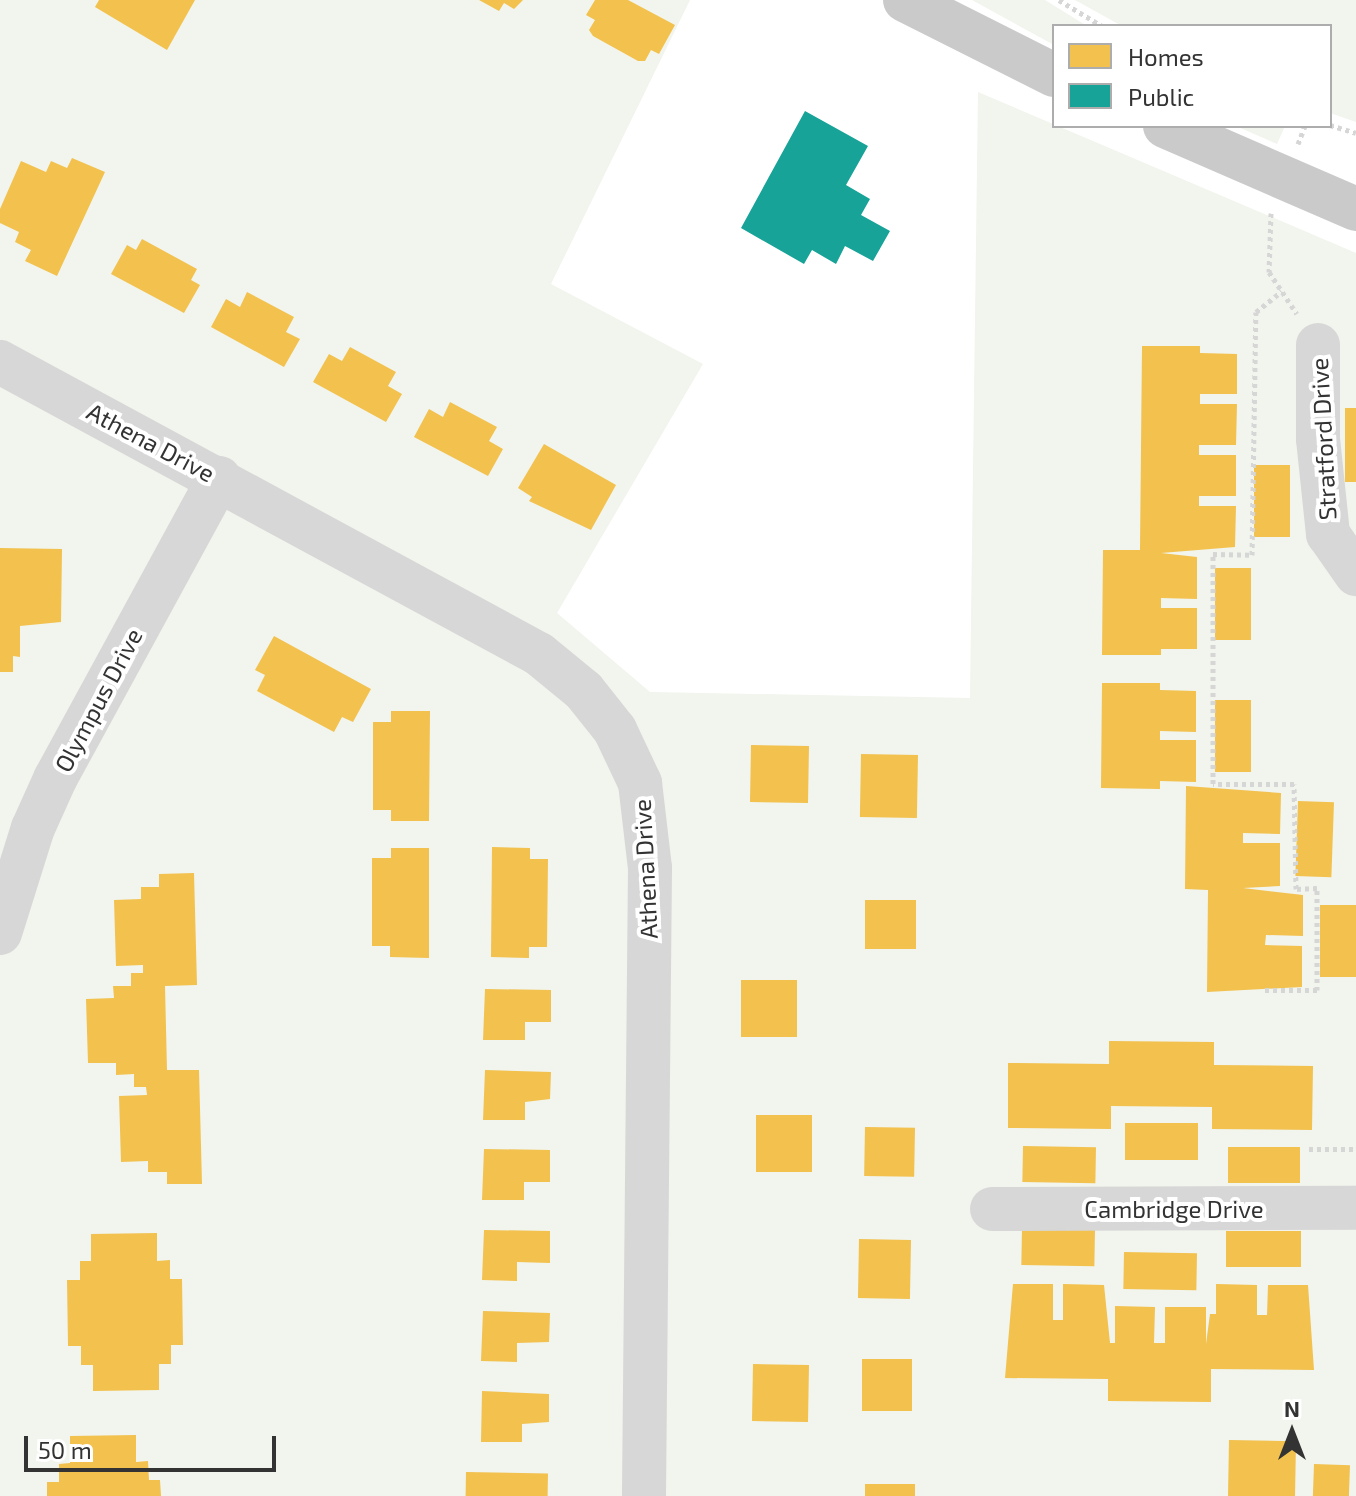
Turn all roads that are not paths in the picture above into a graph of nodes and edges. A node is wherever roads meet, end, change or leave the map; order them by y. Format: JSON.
{"nodes":[{"id":1,"x":905,"y":0,"type":"edge"},
{"id":2,"x":1052,"y":74,"type":"edge"},
{"id":3,"x":1169,"y":128,"type":"edge"},
{"id":4,"x":1356,"y":209,"type":"edge"},
{"id":5,"x":1318,"y":345,"type":"road end"},
{"id":6,"x":0,"y":362,"type":"edge"},
{"id":7,"x":219,"y":478,"type":"junction"},
{"id":8,"x":1356,"y":574,"type":"edge"},
{"id":9,"x":0,"y":933,"type":"edge"},
{"id":10,"x":1356,"y":1208,"type":"edge"},
{"id":11,"x":992,"y":1209,"type":"dead end"},
{"id":12,"x":644,"y":1496,"type":"edge"}],
"edges":[{"from":1,"to":2,"type":"main road"},
{"from":3,"to":4,"type":"main road"},
{"from":5,"to":8,"type":"street","name":"Stratford Drive"},
{"from":6,"to":7,"type":"street","name":"Athena Drive"},
{"from":7,"to":9,"type":"street","name":"Olympus Drive"},
{"from":7,"to":12,"type":"street","name":"Athena Drive"},
{"from":10,"to":11,"type":"street","name":"Cambridge Drive"}]}
